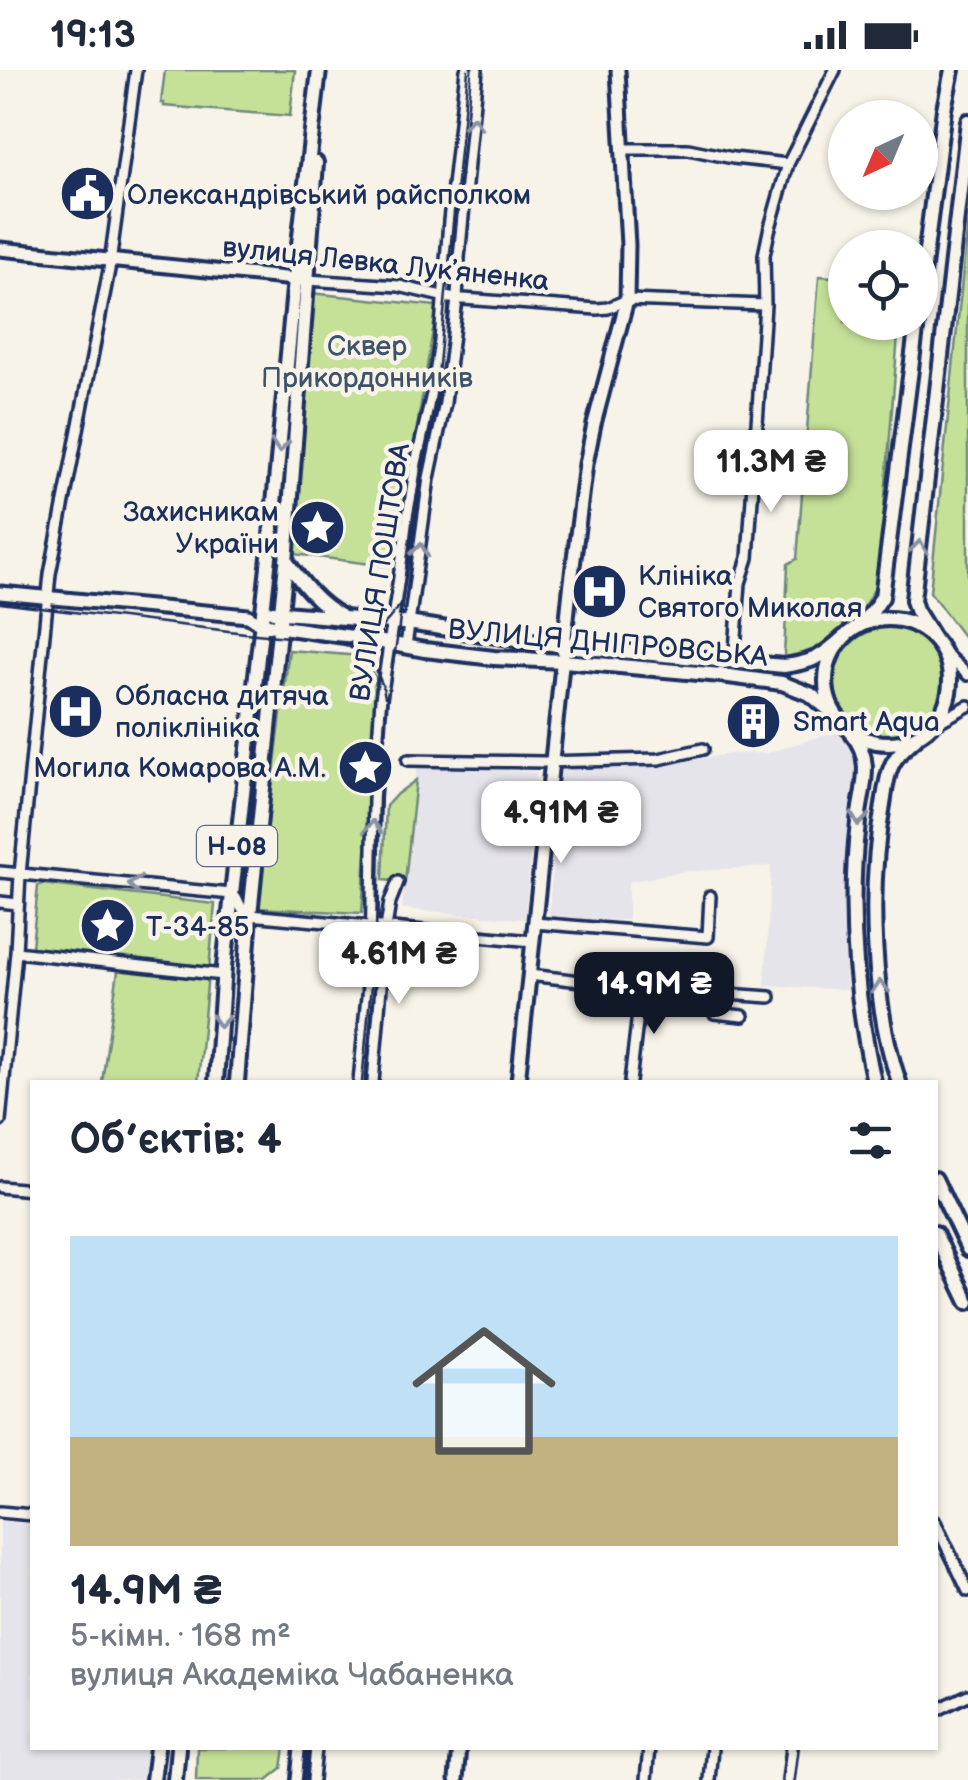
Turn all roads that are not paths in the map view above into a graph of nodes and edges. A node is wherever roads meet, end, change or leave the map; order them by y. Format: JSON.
{"nodes":[{"id":1,"x":136,"y":70,"type":"edge"},
{"id":2,"x":321,"y":70,"type":"edge"},
{"id":3,"x":466,"y":70,"type":"edge"},
{"id":4,"x":477,"y":70,"type":"edge"},
{"id":5,"x":618,"y":70,"type":"edge"},
{"id":6,"x":835,"y":70,"type":"edge"},
{"id":7,"x":952,"y":70,"type":"edge"},
{"id":8,"x":968,"y":121,"type":"edge"},
{"id":9,"x":622,"y":149,"type":"junction"},
{"id":10,"x":788,"y":164,"type":"junction"},
{"id":11,"x":929,"y":230,"type":"edge"},
{"id":12,"x":0,"y":248,"type":"edge"},
{"id":13,"x":111,"y":259,"type":"junction"},
{"id":14,"x":301,"y":279,"type":"junction"},
{"id":15,"x":444,"y":296,"type":"junction"},
{"id":16,"x":457,"y":299,"type":"junction"},
{"id":17,"x":627,"y":300,"type":"junction"},
{"id":18,"x":765,"y":305,"type":"junction"},
{"id":19,"x":915,"y":340,"type":"edge"},
{"id":20,"x":286,"y":561,"type":"junction"},
{"id":21,"x":0,"y":593,"type":"edge"},
{"id":22,"x":48,"y":598,"type":"junction"},
{"id":23,"x":257,"y":617,"type":"junction"},
{"id":24,"x":348,"y":619,"type":"junction"},
{"id":25,"x":280,"y":620,"type":"junction"},
{"id":26,"x":393,"y":624,"type":"junction"},
{"id":27,"x":409,"y":624,"type":"junction"},
{"id":28,"x":849,"y":633,"type":"junction"},
{"id":29,"x":390,"y":643,"type":"junction"},
{"id":30,"x":938,"y":645,"type":"junction"},
{"id":31,"x":406,"y":646,"type":"junction"},
{"id":32,"x":564,"y":646,"type":"junction"},
{"id":33,"x":735,"y":660,"type":"junction"},
{"id":34,"x":564,"y":661,"type":"junction"},
{"id":35,"x":968,"y":675,"type":"edge"},
{"id":36,"x":732,"y":676,"type":"junction"},
{"id":37,"x":968,"y":706,"type":"edge"},
{"id":38,"x":843,"y":723,"type":"junction"},
{"id":39,"x":926,"y":730,"type":"junction"},
{"id":40,"x":703,"y":749,"type":"dead end"},
{"id":41,"x":408,"y":760,"type":"dead end"},
{"id":42,"x":552,"y":762,"type":"junction"},
{"id":43,"x":0,"y":872,"type":"edge"},
{"id":44,"x":20,"y":874,"type":"junction"},
{"id":45,"x":398,"y":882,"type":"dead end"},
{"id":46,"x":852,"y":893,"type":"junction"},
{"id":47,"x":232,"y":894,"type":"junction"},
{"id":48,"x":710,"y":896,"type":"dead end"},
{"id":49,"x":876,"y":898,"type":"junction"},
{"id":50,"x":0,"y":902,"type":"edge"},
{"id":51,"x":18,"y":904,"type":"junction"},
{"id":52,"x":250,"y":915,"type":"junction"},
{"id":53,"x":534,"y":923,"type":"junction"},
{"id":54,"x":372,"y":925,"type":"junction"},
{"id":55,"x":386,"y":928,"type":"junction"},
{"id":56,"x":853,"y":932,"type":"junction"},
{"id":57,"x":876,"y":934,"type":"junction"},
{"id":58,"x":533,"y":941,"type":"junction"},
{"id":59,"x":16,"y":952,"type":"junction"},
{"id":60,"x":529,"y":975,"type":"junction"},
{"id":61,"x":223,"y":976,"type":"junction"},
{"id":62,"x":641,"y":988,"type":"junction"},
{"id":63,"x":714,"y":994,"type":"junction"},
{"id":64,"x":770,"y":997,"type":"dead end"},
{"id":65,"x":743,"y":1016,"type":"dead end"},
{"id":66,"x":216,"y":1080,"type":"edge"},
{"id":67,"x":238,"y":1080,"type":"edge"},
{"id":68,"x":359,"y":1080,"type":"edge"},
{"id":69,"x":373,"y":1080,"type":"edge"},
{"id":70,"x":518,"y":1080,"type":"edge"},
{"id":71,"x":630,"y":1080,"type":"edge"},
{"id":72,"x":874,"y":1080,"type":"edge"},
{"id":73,"x":899,"y":1080,"type":"edge"},
{"id":74,"x":0,"y":1122,"type":"edge"},
{"id":75,"x":938,"y":1185,"type":"edge"},
{"id":76,"x":0,"y":1187,"type":"edge"},
{"id":77,"x":30,"y":1190,"type":"edge"},
{"id":78,"x":938,"y":1239,"type":"edge"},
{"id":79,"x":968,"y":1249,"type":"edge"},
{"id":80,"x":968,"y":1302,"type":"edge"},
{"id":81,"x":0,"y":1512,"type":"edge"},
{"id":82,"x":30,"y":1515,"type":"edge"},
{"id":83,"x":938,"y":1528,"type":"edge"},
{"id":84,"x":968,"y":1592,"type":"edge"},
{"id":85,"x":968,"y":1695,"type":"edge"},
{"id":86,"x":938,"y":1710,"type":"edge"},
{"id":87,"x":157,"y":1750,"type":"edge"},
{"id":88,"x":178,"y":1750,"type":"edge"},
{"id":89,"x":300,"y":1750,"type":"edge"},
{"id":90,"x":316,"y":1750,"type":"edge"},
{"id":91,"x":459,"y":1750,"type":"edge"},
{"id":92,"x":649,"y":1750,"type":"edge"},
{"id":93,"x":712,"y":1750,"type":"edge"},
{"id":94,"x":792,"y":1750,"type":"edge"},
{"id":95,"x":153,"y":1780,"type":"edge"},
{"id":96,"x":175,"y":1780,"type":"edge"},
{"id":97,"x":298,"y":1780,"type":"edge"},
{"id":98,"x":314,"y":1780,"type":"edge"},
{"id":99,"x":456,"y":1780,"type":"edge"},
{"id":100,"x":646,"y":1780,"type":"edge"},
{"id":101,"x":709,"y":1780,"type":"edge"},
{"id":102,"x":788,"y":1780,"type":"edge"}],
"edges":[{"from":1,"to":13,"type":"street"},
{"from":2,"to":14,"type":"main road","number":"Н-08"},
{"from":3,"to":15,"type":"street","name":"ВУЛИЦЯ ПОШТОВА"},
{"from":16,"to":4,"type":"street","name":"ВУЛИЦЯ ПОШТОВА","one_way":true},
{"from":5,"to":9,"type":"street"},
{"from":6,"to":10,"type":"street"},
{"from":7,"to":11,"type":"main road"},
{"from":30,"to":8,"type":"main road","one_way":true},
{"from":9,"to":10,"type":"street"},
{"from":9,"to":17,"type":"street"},
{"from":10,"to":18,"type":"street"},
{"from":12,"to":13,"type":"street","name":"вулиця Левка Лукʼяненка"},
{"from":13,"to":14,"type":"street","name":"вулиця Левка Лукʼяненка"},
{"from":13,"to":22,"type":"street"},
{"from":14,"to":15,"type":"street","name":"вулиця Левка Лукʼяненка"},
{"from":14,"to":20,"type":"main road","number":"Н-08"},
{"from":14,"to":23,"type":"main road","number":"Н-08","one_way":true},
{"from":15,"to":16,"type":"street","name":"вулиця Левка Лукʼяненка"},
{"from":15,"to":26,"type":"street","name":"ВУЛИЦЯ ПОШТОВА"},
{"from":16,"to":17,"type":"street","name":"вулиця Левка Лукʼяненка"},
{"from":27,"to":16,"type":"street","name":"ВУЛИЦЯ ПОШТОВА","one_way":true},
{"from":17,"to":18,"type":"street","name":"вулиця Левка Лукʼяненка"},
{"from":17,"to":32,"type":"street"},
{"from":18,"to":33,"type":"street"},
{"from":19,"to":28,"type":"main road"},
{"from":20,"to":24,"type":"main road"},
{"from":20,"to":25,"type":"main road","number":"Н-08"},
{"from":21,"to":22,"type":"street","name":"ВУЛИЦЯ ДНІПРОВСЬКА"},
{"from":22,"to":23,"type":"street","name":"ВУЛИЦЯ ДНІПРОВСЬКА"},
{"from":22,"to":44,"type":"street"},
{"from":23,"to":25,"type":"main road","name":"ВУЛИЦЯ ДНІПРОВСЬКА"},
{"from":23,"to":47,"type":"main road","number":"Н-08"},
{"from":24,"to":25,"type":"main road","name":"ВУЛИЦЯ ДНІПРОВСЬКА"},
{"from":24,"to":26,"type":"main road","name":"ВУЛИЦЯ ДНІПРОВСЬКА"},
{"from":25,"to":29,"type":"main road","name":"ВУЛИЦЯ ДНІПРОВСЬКА"},
{"from":25,"to":52,"type":"main road","number":"Н-08"},
{"from":26,"to":27,"type":"main road","name":"ВУЛИЦЯ ДНІПРОВСЬКА"},
{"from":26,"to":29,"type":"street","name":"ВУЛИЦЯ ПОШТОВА"},
{"from":27,"to":31,"type":"street","name":"ВУЛИЦЯ ПОШТОВА"},
{"from":27,"to":32,"type":"main road","name":"ВУЛИЦЯ ДНІПРОВСЬКА"},
{"from":28,"to":30,"type":"main road"},
{"from":28,"to":33,"type":"main road","name":"ВУЛИЦЯ ДНІПРОВСЬКА"},
{"from":28,"to":38,"type":"main road"},
{"from":29,"to":31,"type":"main road","name":"ВУЛИЦЯ ДНІПРОВСЬКА"},
{"from":54,"to":29,"type":"street","name":"ВУЛИЦЯ ПОШТОВА","one_way":true},
{"from":30,"to":35,"type":"street"},
{"from":30,"to":39,"type":"main road"},
{"from":31,"to":34,"type":"main road","name":"ВУЛИЦЯ ДНІПРОВСЬКА"},
{"from":32,"to":33,"type":"main road","name":"ВУЛИЦЯ ДНІПРОВСЬКА"},
{"from":32,"to":34,"type":"street"},
{"from":33,"to":36,"type":"street"},
{"from":34,"to":36,"type":"main road","name":"ВУЛИЦЯ ДНІПРОВСЬКА"},
{"from":34,"to":42,"type":"street"},
{"from":36,"to":38,"type":"main road","name":"ВУЛИЦЯ ДНІПРОВСЬКА"},
{"from":37,"to":39,"type":"street"},
{"from":38,"to":39,"type":"main road"},
{"from":38,"to":46,"type":"main road","one_way":true},
{"from":39,"to":49,"type":"main road"},
{"from":40,"to":42,"type":"street"},
{"from":41,"to":42,"type":"street"},
{"from":42,"to":53,"type":"street"},
{"from":43,"to":44,"type":"street"},
{"from":47,"to":44,"type":"street","one_way":true},
{"from":44,"to":51,"type":"street"},
{"from":45,"to":55,"type":"street"},
{"from":46,"to":49,"type":"main road"},
{"from":46,"to":56,"type":"main road"},
{"from":47,"to":52,"type":"street"},
{"from":47,"to":61,"type":"main road","number":"Н-08"},
{"from":48,"to":53,"type":"street"},
{"from":49,"to":57,"type":"main road"},
{"from":50,"to":51,"type":"street"},
{"from":51,"to":59,"type":"street"},
{"from":52,"to":54,"type":"street"},
{"from":52,"to":67,"type":"main road","number":"Н-08"},
{"from":53,"to":58,"type":"street"},
{"from":54,"to":55,"type":"street"},
{"from":54,"to":68,"type":"street","name":"ВУЛИЦЯ ПОШТОВА"},
{"from":55,"to":58,"type":"street"},
{"from":55,"to":69,"type":"street"},
{"from":56,"to":57,"type":"main road"},
{"from":56,"to":72,"type":"main road"},
{"from":73,"to":57,"type":"main road","one_way":true},
{"from":58,"to":60,"type":"street"},
{"from":59,"to":61,"type":"street"},
{"from":59,"to":74,"type":"street"},
{"from":60,"to":62,"type":"street"},
{"from":60,"to":70,"type":"street"},
{"from":61,"to":66,"type":"main road","number":"Н-08","one_way":true},
{"from":62,"to":63,"type":"street"},
{"from":62,"to":71,"type":"street"},
{"from":63,"to":64,"type":"street"},
{"from":63,"to":65,"type":"street"},
{"from":75,"to":79,"type":"main road"},
{"from":76,"to":77,"type":"street"},
{"from":78,"to":80,"type":"main road"},
{"from":81,"to":82,"type":"street"},
{"from":83,"to":84,"type":"street"},
{"from":85,"to":86,"type":"street"},
{"from":87,"to":95,"type":"main road"},
{"from":88,"to":96,"type":"main road"},
{"from":89,"to":97,"type":"street"},
{"from":90,"to":98,"type":"street"},
{"from":91,"to":99,"type":"street"},
{"from":92,"to":100,"type":"street"},
{"from":93,"to":101,"type":"street"},
{"from":94,"to":102,"type":"street"}]}
